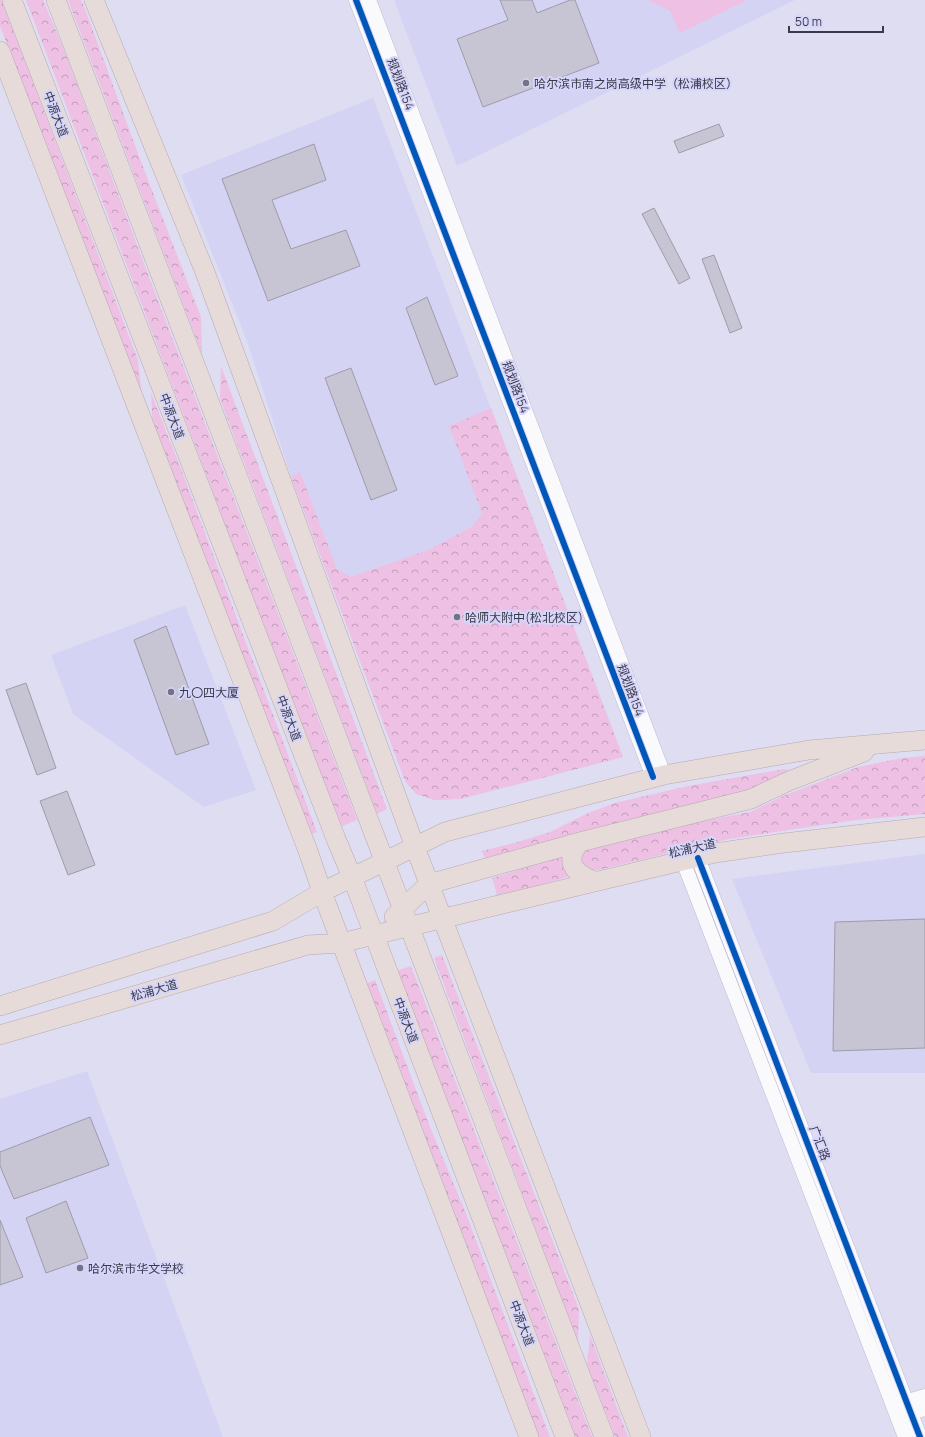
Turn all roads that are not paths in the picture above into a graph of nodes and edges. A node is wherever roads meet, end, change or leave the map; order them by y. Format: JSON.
{"nodes":[{"id":1,"x":12,"y":0,"type":"edge"},
{"id":2,"x":56,"y":0,"type":"edge"},
{"id":3,"x":94,"y":0,"type":"edge"},
{"id":4,"x":356,"y":0,"type":"edge"},
{"id":5,"x":368,"y":0,"type":"edge"},
{"id":6,"x":0,"y":52,"type":"edge"},
{"id":7,"x":925,"y":740,"type":"edge"},
{"id":8,"x":886,"y":743,"type":"junction"},
{"id":9,"x":658,"y":776,"type":"junction"},
{"id":10,"x":925,"y":827,"type":"edge"},
{"id":11,"x":580,"y":842,"type":"junction"},
{"id":12,"x":415,"y":847,"type":"junction"},
{"id":13,"x":690,"y":859,"type":"junction"},
{"id":14,"x":385,"y":861,"type":"junction"},
{"id":15,"x":352,"y":877,"type":"junction"},
{"id":16,"x":594,"y":881,"type":"junction"},
{"id":17,"x":429,"y":884,"type":"junction"},
{"id":18,"x":322,"y":892,"type":"junction"},
{"id":19,"x":403,"y":909,"type":"junction"},
{"id":20,"x":442,"y":919,"type":"junction"},
{"id":21,"x":409,"y":926,"type":"junction"},
{"id":22,"x":374,"y":935,"type":"junction"},
{"id":23,"x":341,"y":943,"type":"junction"},
{"id":24,"x":0,"y":1006,"type":"edge"},
{"id":25,"x":0,"y":1035,"type":"edge"},
{"id":26,"x":925,"y":1396,"type":"edge"},
{"id":27,"x":902,"y":1409,"type":"junction"},
{"id":28,"x":925,"y":1409,"type":"edge"},
{"id":29,"x":529,"y":1437,"type":"edge"},
{"id":30,"x":565,"y":1437,"type":"edge"},
{"id":31,"x":604,"y":1437,"type":"edge"},
{"id":32,"x":641,"y":1437,"type":"edge"},
{"id":33,"x":905,"y":1437,"type":"edge"},
{"id":34,"x":920,"y":1437,"type":"edge"}],
"edges":[{"from":1,"to":15,"type":"highway","name":"中源大道"},
{"from":2,"to":14,"type":"highway"},
{"from":3,"to":12,"type":"highway"},
{"from":4,"to":9,"type":"street"},
{"from":5,"to":9,"type":"street","name":"规划路154"},
{"from":6,"to":18,"type":"highway"},
{"from":7,"to":8,"type":"highway"},
{"from":8,"to":9,"type":"highway"},
{"from":8,"to":11,"type":"highway"},
{"from":9,"to":12,"type":"highway"},
{"from":10,"to":13,"type":"highway","name":"松浦大道"},
{"from":11,"to":16,"type":"highway"},
{"from":11,"to":17,"type":"highway"},
{"from":12,"to":14,"type":"highway"},
{"from":12,"to":17,"type":"highway"},
{"from":13,"to":16,"type":"highway","name":"松浦大道"},
{"from":13,"to":27,"type":"street"},
{"from":14,"to":15,"type":"highway"},
{"from":14,"to":19,"type":"highway"},
{"from":15,"to":18,"type":"highway"},
{"from":15,"to":22,"type":"highway","name":"中源大道"},
{"from":16,"to":20,"type":"highway","name":"松浦大道"},
{"from":17,"to":19,"type":"highway"},
{"from":17,"to":20,"type":"highway"},
{"from":18,"to":23,"type":"highway"},
{"from":18,"to":24,"type":"highway"},
{"from":19,"to":21,"type":"highway"},
{"from":19,"to":22,"type":"highway"},
{"from":20,"to":21,"type":"highway","name":"松浦大道"},
{"from":20,"to":32,"type":"highway"},
{"from":21,"to":22,"type":"highway","name":"松浦大道"},
{"from":21,"to":31,"type":"highway"},
{"from":22,"to":23,"type":"highway","name":"松浦大道"},
{"from":22,"to":30,"type":"highway","name":"中源大道"},
{"from":23,"to":25,"type":"highway","name":"松浦大道"},
{"from":23,"to":29,"type":"highway"},
{"from":26,"to":27,"type":"street"},
{"from":27,"to":28,"type":"street"},
{"from":27,"to":33,"type":"street"},
{"from":27,"to":34,"type":"street"}]}
